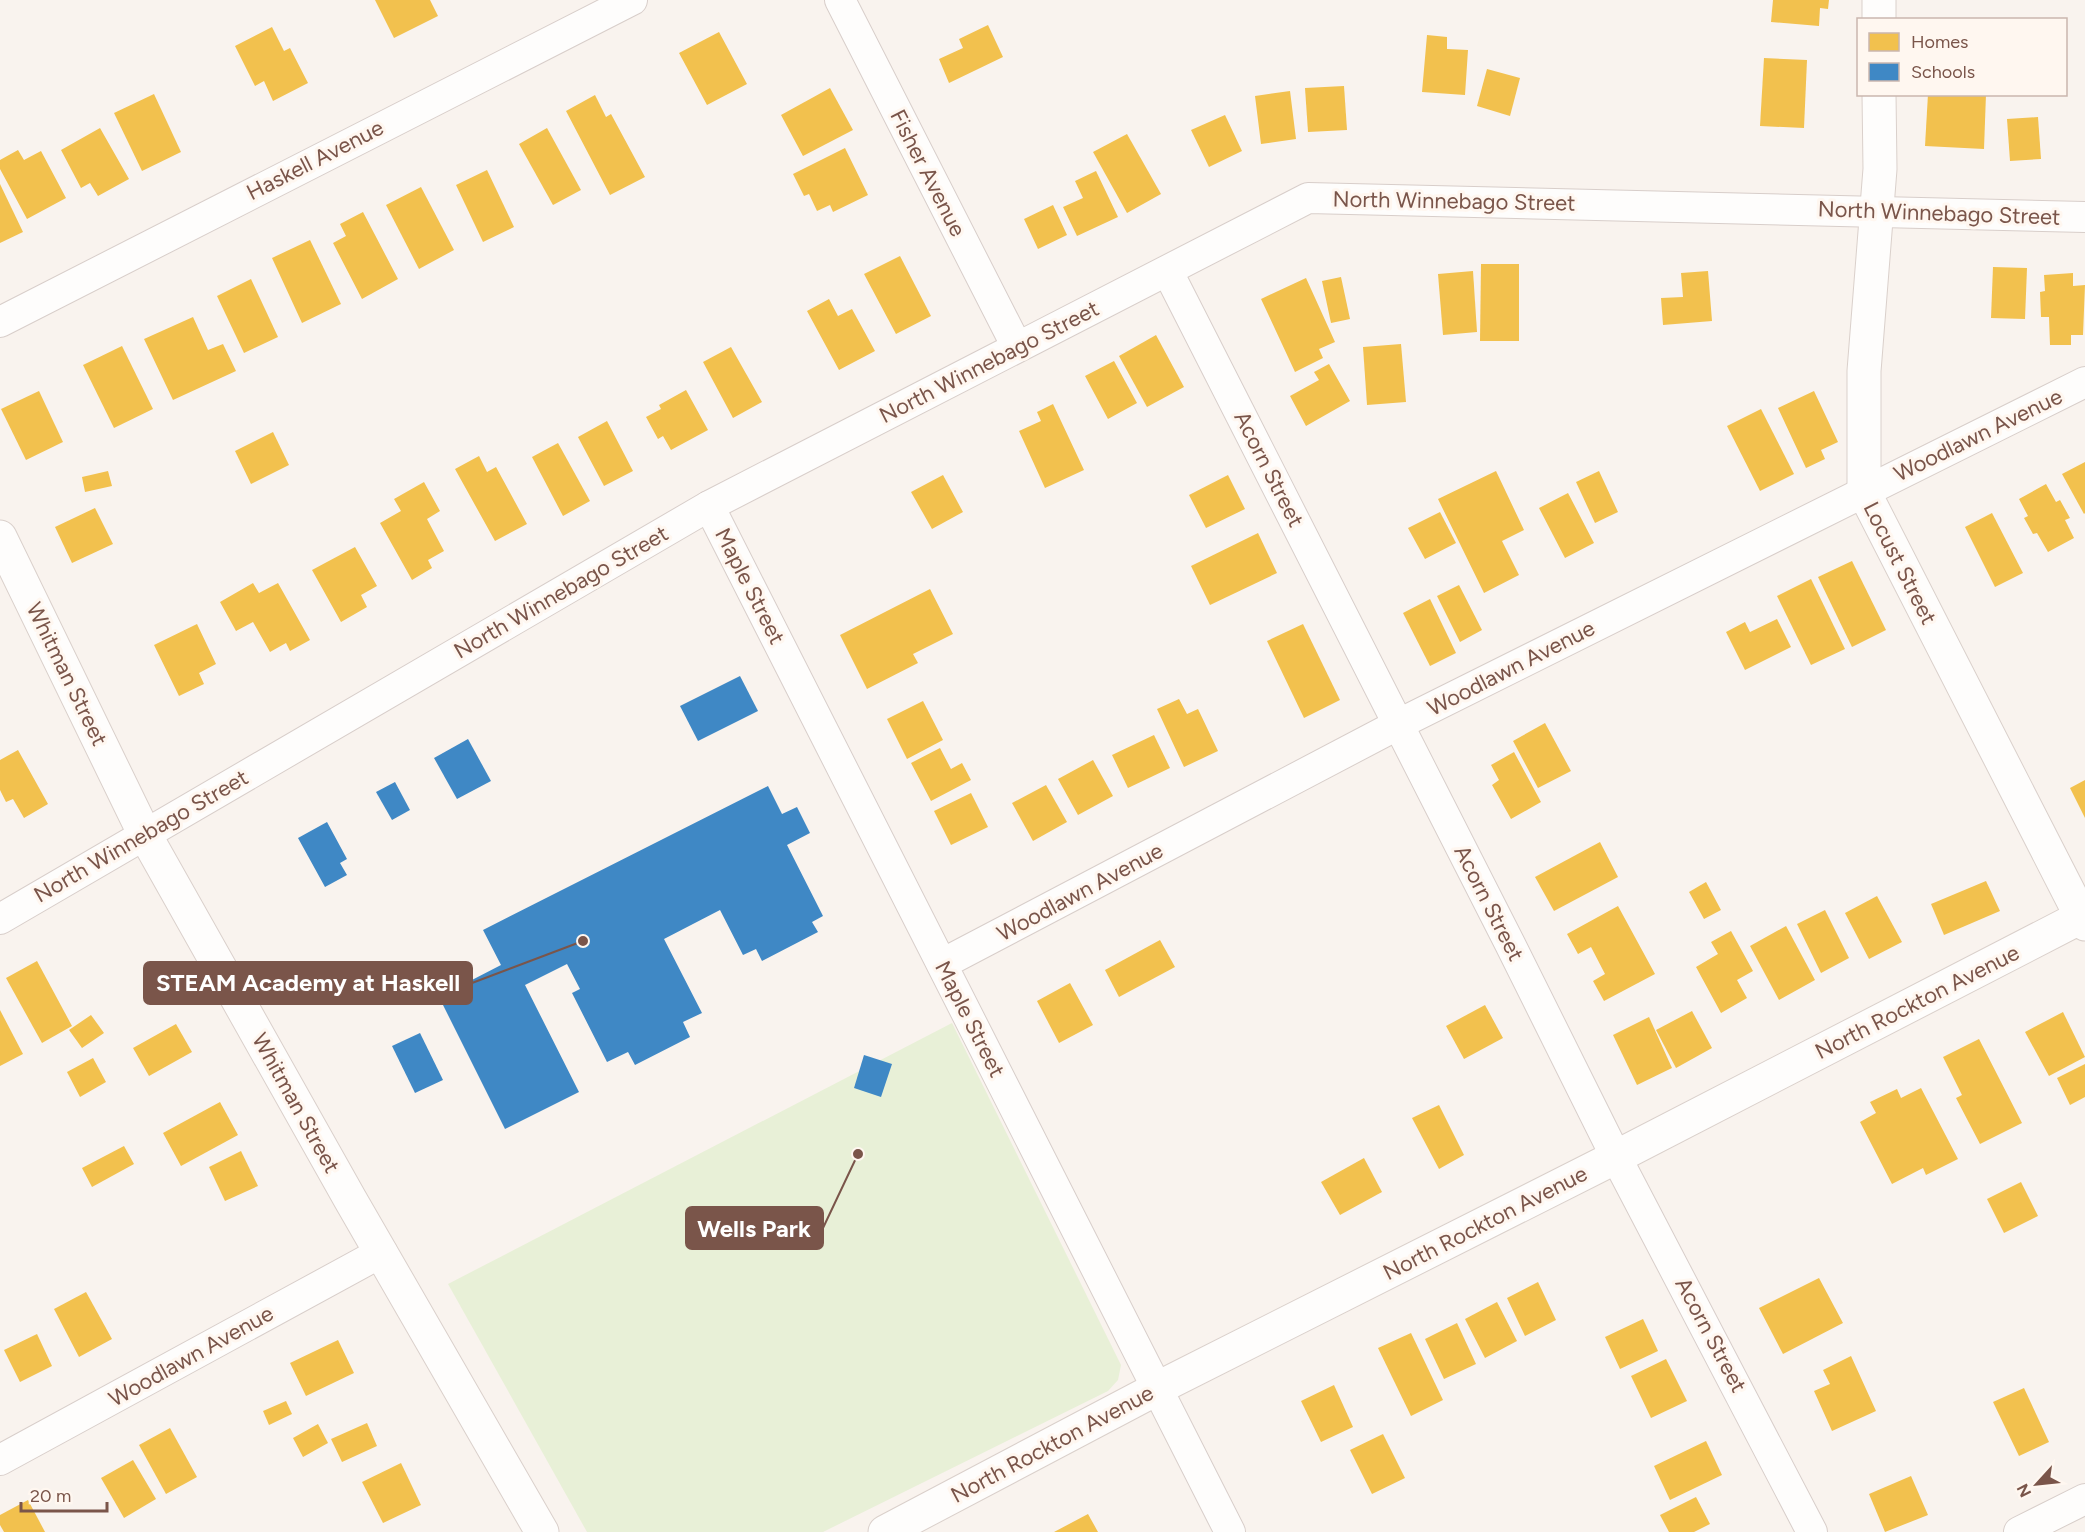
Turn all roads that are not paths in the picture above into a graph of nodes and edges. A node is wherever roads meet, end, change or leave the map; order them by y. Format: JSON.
{"nodes":[{"id":1,"x":632,"y":0,"type":"edge"},
{"id":2,"x":840,"y":0,"type":"edge"},
{"id":3,"x":1879,"y":0,"type":"edge"},
{"id":4,"x":1879,"y":18,"type":"edge"},
{"id":5,"x":1879,"y":96,"type":"edge"},
{"id":6,"x":1876,"y":210,"type":"junction"},
{"id":7,"x":2085,"y":217,"type":"edge"},
{"id":8,"x":1168,"y":272,"type":"junction"},
{"id":9,"x":0,"y":322,"type":"edge"},
{"id":10,"x":1017,"y":346,"type":"junction"},
{"id":11,"x":2085,"y":382,"type":"edge"},
{"id":12,"x":1864,"y":492,"type":"junction"},
{"id":13,"x":709,"y":506,"type":"junction"},
{"id":14,"x":0,"y":537,"type":"edge"},
{"id":15,"x":1397,"y":725,"type":"junction"},
{"id":16,"x":144,"y":833,"type":"junction"},
{"id":17,"x":0,"y":919,"type":"edge"},
{"id":18,"x":2084,"y":919,"type":"edge"},
{"id":19,"x":942,"y":964,"type":"junction"},
{"id":20,"x":1616,"y":1157,"type":"junction"},
{"id":21,"x":382,"y":1252,"type":"junction"},
{"id":22,"x":1158,"y":1388,"type":"junction"},
{"id":23,"x":0,"y":1460,"type":"edge"},
{"id":24,"x":519,"y":1491,"type":"junction"},
{"id":25,"x":2085,"y":1499,"type":"edge"},
{"id":26,"x":527,"y":1532,"type":"edge"},
{"id":27,"x":542,"y":1532,"type":"edge"},
{"id":28,"x":885,"y":1532,"type":"edge"},
{"id":29,"x":1230,"y":1532,"type":"edge"},
{"id":30,"x":1812,"y":1532,"type":"edge"},
{"id":31,"x":2019,"y":1532,"type":"edge"}],
"edges":[{"from":1,"to":9,"type":"street","name":"Haskell Avenue"},
{"from":2,"to":10,"type":"street","name":"Fisher Avenue"},
{"from":3,"to":4,"type":"main road"},
{"from":5,"to":6,"type":"main road","name":"Locust Street"},
{"from":6,"to":7,"type":"street","name":"North Winnebago Street"},
{"from":6,"to":8,"type":"street","name":"North Winnebago Street"},
{"from":6,"to":12,"type":"main road","name":"Locust Street"},
{"from":8,"to":10,"type":"street","name":"North Winnebago Street"},
{"from":8,"to":15,"type":"street","name":"Acorn Street"},
{"from":10,"to":13,"type":"street","name":"North Winnebago Street"},
{"from":11,"to":12,"type":"street","name":"Woodlawn Avenue"},
{"from":12,"to":15,"type":"street","name":"Woodlawn Avenue"},
{"from":12,"to":18,"type":"main road","name":"Locust Street"},
{"from":13,"to":16,"type":"street","name":"North Winnebago Street"},
{"from":13,"to":19,"type":"street","name":"Maple Street"},
{"from":14,"to":16,"type":"main road","name":"Whitman Street"},
{"from":15,"to":19,"type":"street","name":"Woodlawn Avenue"},
{"from":15,"to":20,"type":"street","name":"Acorn Street"},
{"from":16,"to":17,"type":"street","name":"North Winnebago Street"},
{"from":16,"to":21,"type":"main road","name":"Whitman Street"},
{"from":18,"to":20,"type":"main road","name":"North Rockton Avenue"},
{"from":19,"to":22,"type":"street","name":"Maple Street"},
{"from":20,"to":22,"type":"main road","name":"North Rockton Avenue"},
{"from":20,"to":30,"type":"street","name":"Acorn Street"},
{"from":21,"to":23,"type":"street","name":"Woodlawn Avenue"},
{"from":21,"to":24,"type":"main road","name":"Whitman Street"},
{"from":22,"to":28,"type":"main road","name":"North Rockton Avenue"},
{"from":22,"to":29,"type":"street","name":"Maple Street"},
{"from":24,"to":26,"type":"main road"},
{"from":24,"to":27,"type":"main road","name":"Whitman Street"},
{"from":25,"to":31,"type":"street"}]}
